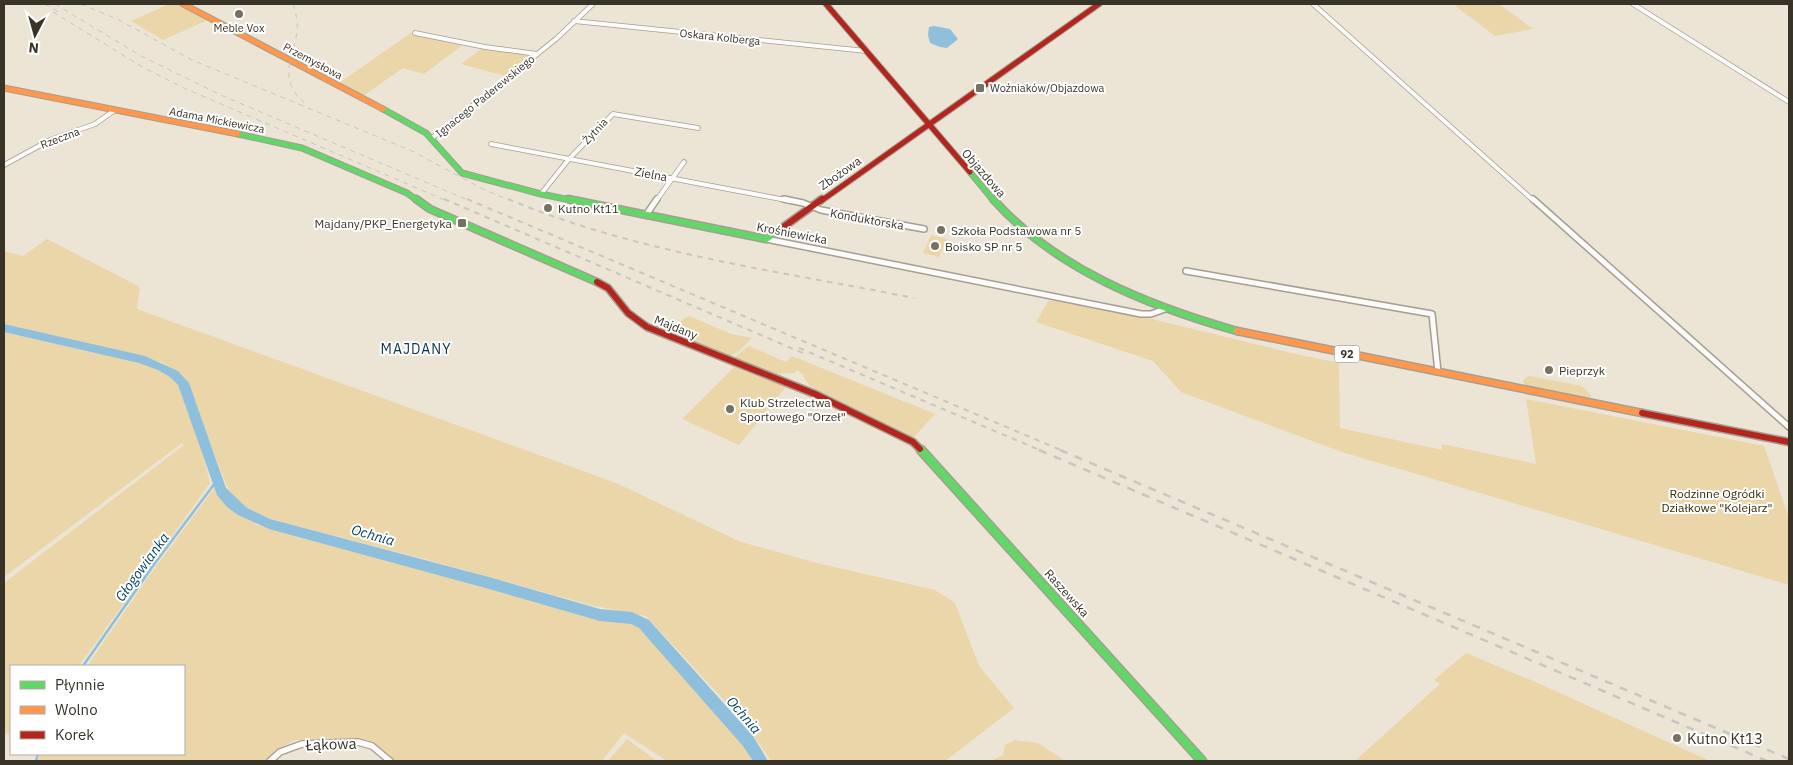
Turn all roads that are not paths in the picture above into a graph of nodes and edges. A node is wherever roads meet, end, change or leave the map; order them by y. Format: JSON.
{"nodes":[{"id":1,"x":183,"y":4,"type":"edge"},
{"id":2,"x":593,"y":4,"type":"edge"},
{"id":3,"x":826,"y":4,"type":"edge"},
{"id":4,"x":1099,"y":4,"type":"edge"},
{"id":5,"x":1313,"y":4,"type":"edge"},
{"id":6,"x":1633,"y":4,"type":"edge"},
{"id":7,"x":574,"y":21,"type":"junction"},
{"id":8,"x":415,"y":33,"type":"dead end"},
{"id":9,"x":866,"y":52,"type":"junction"},
{"id":10,"x":538,"y":54,"type":"junction"},
{"id":11,"x":4,"y":88,"type":"edge"},
{"id":12,"x":1789,"y":102,"type":"edge"},
{"id":13,"x":115,"y":110,"type":"junction"},
{"id":14,"x":928,"y":125,"type":"junction"},
{"id":15,"x":698,"y":128,"type":"dead end"},
{"id":16,"x":432,"y":138,"type":"junction"},
{"id":17,"x":491,"y":144,"type":"dead end"},
{"id":18,"x":569,"y":159,"type":"junction"},
{"id":19,"x":684,"y":162,"type":"dead end"},
{"id":20,"x":4,"y":165,"type":"edge"},
{"id":21,"x":672,"y":178,"type":"junction"},
{"id":22,"x":541,"y":194,"type":"junction"},
{"id":23,"x":418,"y":200,"type":"joint"},
{"id":24,"x":811,"y":207,"type":"junction"},
{"id":25,"x":646,"y":215,"type":"junction"},
{"id":26,"x":924,"y":229,"type":"dead end"},
{"id":27,"x":766,"y":239,"type":"junction"},
{"id":28,"x":1186,"y":271,"type":"dead end"},
{"id":29,"x":1165,"y":309,"type":"junction"},
{"id":30,"x":1438,"y":372,"type":"junction"},
{"id":31,"x":1789,"y":427,"type":"edge"},
{"id":32,"x":912,"y":442,"type":"joint"},
{"id":33,"x":1789,"y":442,"type":"edge"},
{"id":34,"x":270,"y":761,"type":"edge"},
{"id":35,"x":390,"y":761,"type":"edge"},
{"id":36,"x":1202,"y":761,"type":"edge"}],
"edges":[{"from":1,"to":16,"type":"street","name":"Przemysłowa"},
{"from":2,"to":7,"type":"street","name":"Ignacego Paderewskiego"},
{"from":3,"to":9,"type":"street","name":"Objazdowa","number":"92"},
{"from":4,"to":14,"type":"street","name":"Zbożowa"},
{"from":5,"to":31,"type":"street"},
{"from":6,"to":12,"type":"street"},
{"from":7,"to":9,"type":"street","name":"Oskara Kolberga"},
{"from":7,"to":10,"type":"street","name":"Ignacego Paderewskiego"},
{"from":8,"to":10,"type":"street","name":"Ignacego Paderewskiego"},
{"from":9,"to":14,"type":"street","name":"Objazdowa","number":"92"},
{"from":10,"to":16,"type":"street","name":"Ignacego Paderewskiego"},
{"from":11,"to":13,"type":"street","name":"Adama Mickiewicza"},
{"from":13,"to":20,"type":"street","name":"Rzeczna"},
{"from":13,"to":23,"type":"street","name":"Adama Mickiewicza"},
{"from":14,"to":24,"type":"street","name":"Zbożowa"},
{"from":14,"to":29,"type":"street","name":"Objazdowa","number":"92"},
{"from":15,"to":18,"type":"street","name":"Żytnia"},
{"from":16,"to":22,"type":"street","name":"Krośniewicka"},
{"from":17,"to":18,"type":"street","name":"Zielna"},
{"from":18,"to":21,"type":"street","name":"Zielna"},
{"from":18,"to":22,"type":"street","name":"Żytnia"},
{"from":19,"to":21,"type":"street"},
{"from":21,"to":24,"type":"street","name":"Zielna"},
{"from":21,"to":25,"type":"street"},
{"from":22,"to":25,"type":"street","name":"Krośniewicka"},
{"from":23,"to":32,"type":"street","name":"Majdany"},
{"from":24,"to":26,"type":"street","name":"Konduktorska"},
{"from":24,"to":27,"type":"street","name":"Zbożowa"},
{"from":25,"to":27,"type":"street","name":"Krośniewicka"},
{"from":27,"to":29,"type":"street","name":"Krośniewicka"},
{"from":28,"to":30,"type":"street"},
{"from":29,"to":30,"type":"street","number":"92"},
{"from":30,"to":33,"type":"street","number":"92"},
{"from":32,"to":36,"type":"street","name":"Raszewska"},
{"from":34,"to":35,"type":"street","name":"Łąkowa"}]}
